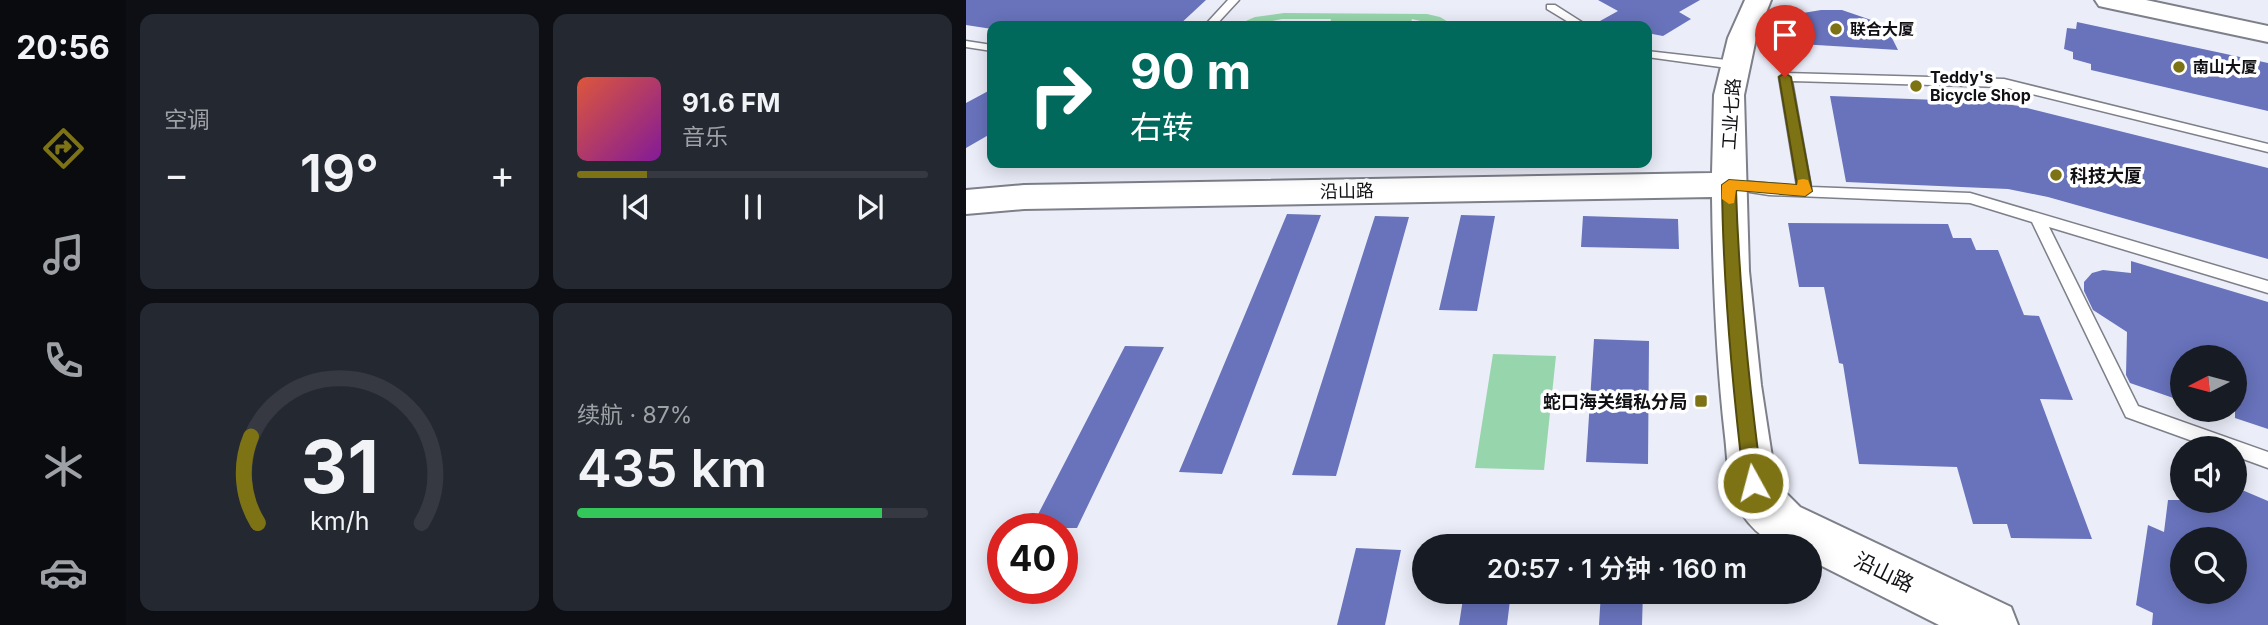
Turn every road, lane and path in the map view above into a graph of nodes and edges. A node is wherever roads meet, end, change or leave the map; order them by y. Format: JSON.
{"nodes":[{"id":1,"x":1234,"y":0,"type":"edge"},
{"id":2,"x":1758,"y":0,"type":"edge"},
{"id":3,"x":2108,"y":0,"type":"edge"},
{"id":4,"x":2171,"y":0,"type":"edge"},
{"id":5,"x":1551,"y":7,"type":"dead end"},
{"id":6,"x":2268,"y":20,"type":"edge"},
{"id":7,"x":1214,"y":21,"type":"edge"},
{"id":8,"x":1574,"y":21,"type":"edge"},
{"id":9,"x":2268,"y":34,"type":"edge"},
{"id":10,"x":966,"y":44,"type":"edge"},
{"id":11,"x":987,"y":47,"type":"edge"},
{"id":12,"x":1652,"y":55,"type":"edge"},
{"id":13,"x":1735,"y":65,"type":"junction"},
{"id":14,"x":2268,"y":148,"type":"edge"},
{"id":15,"x":1729,"y":185,"type":"junction"},
{"id":16,"x":1805,"y":191,"type":"junction"},
{"id":17,"x":966,"y":202,"type":"edge"},
{"id":18,"x":2038,"y":219,"type":"junction"},
{"id":19,"x":2268,"y":287,"type":"edge"},
{"id":20,"x":2201,"y":436,"type":"edge"},
{"id":21,"x":2247,"y":452,"type":"edge"},
{"id":22,"x":2268,"y":460,"type":"edge"},
{"id":23,"x":1753,"y":483,"type":"joint"},
{"id":24,"x":1993,"y":625,"type":"edge"}],
"edges":[{"from":1,"to":7,"type":"lane"},
{"from":2,"to":13,"type":"street","name":"工业七路"},
{"from":3,"to":9,"type":"street"},
{"from":4,"to":6,"type":"street"},
{"from":5,"to":8,"type":"lane"},
{"from":10,"to":11,"type":"lane"},
{"from":12,"to":13,"type":"lane"},
{"from":13,"to":15,"type":"street","name":"工业七路"},
{"from":14,"to":16,"type":"lane"},
{"from":15,"to":16,"type":"lane"},
{"from":15,"to":17,"type":"street","name":"沿山路"},
{"from":15,"to":23,"type":"street","name":"工业七路"},
{"from":16,"to":18,"type":"lane"},
{"from":18,"to":19,"type":"lane"},
{"from":18,"to":20,"type":"lane"},
{"from":21,"to":22,"type":"lane"},
{"from":23,"to":24,"type":"street","name":"沿山路"}]}
